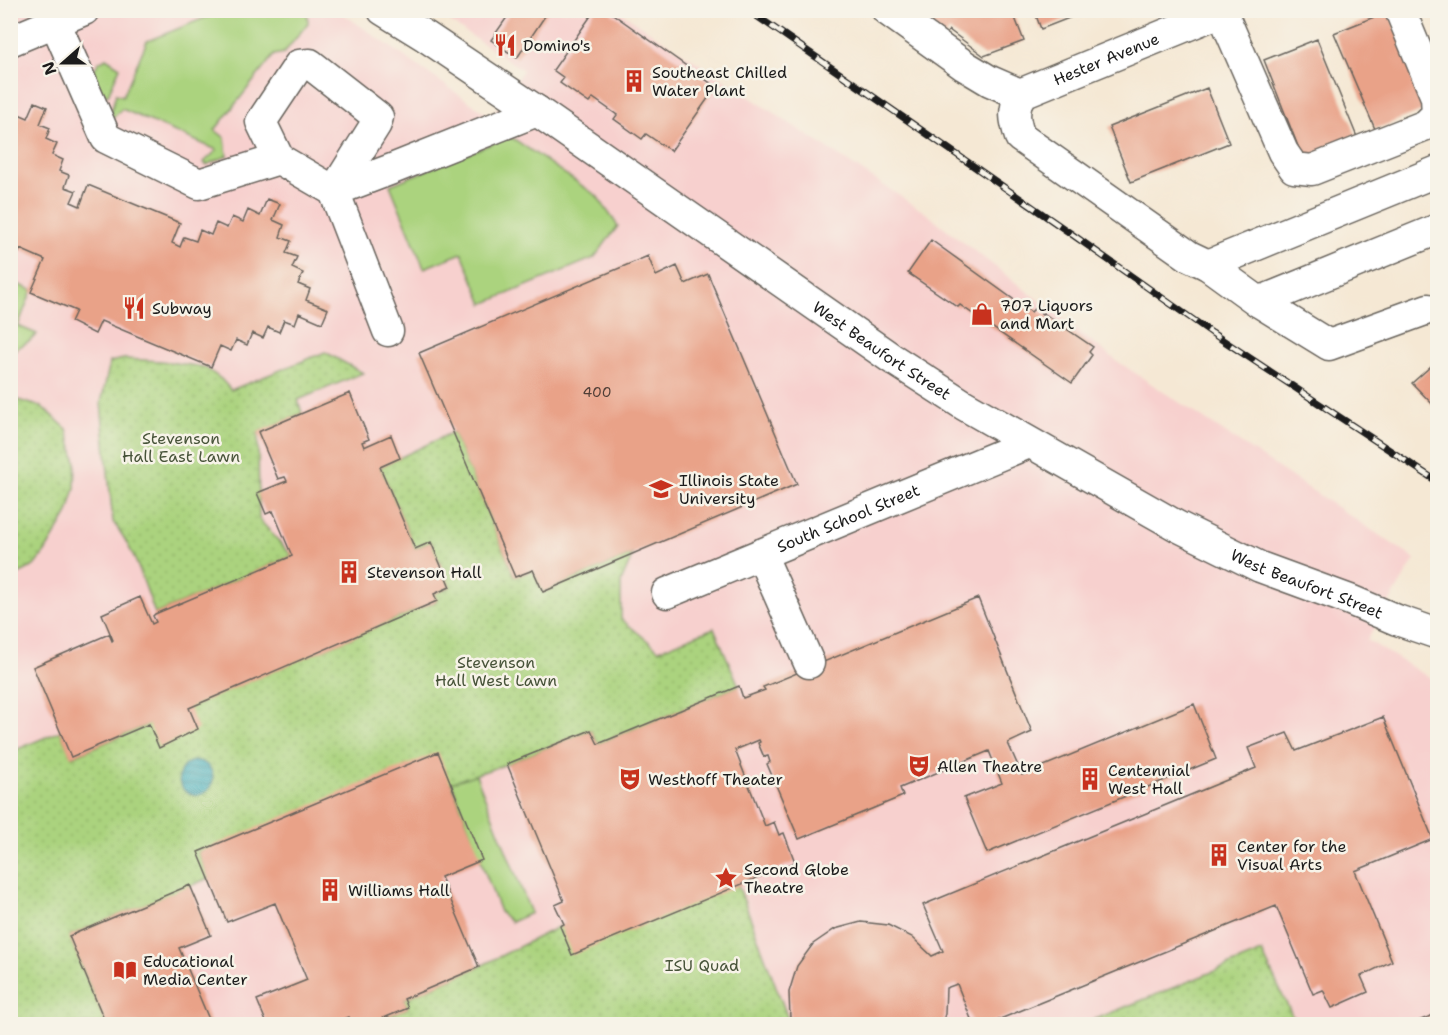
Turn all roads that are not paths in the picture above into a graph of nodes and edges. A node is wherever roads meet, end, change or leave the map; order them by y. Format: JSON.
{"nodes":[{"id":1,"x":84,"y":10,"type":"edge"},
{"id":2,"x":383,"y":10,"type":"edge"},
{"id":3,"x":887,"y":10,"type":"edge"},
{"id":4,"x":1400,"y":10,"type":"edge"},
{"id":5,"x":1223,"y":11,"type":"edge"},
{"id":6,"x":55,"y":22,"type":"junction"},
{"id":7,"x":10,"y":41,"type":"edge"},
{"id":8,"x":1020,"y":94,"type":"junction"},
{"id":9,"x":537,"y":111,"type":"junction"},
{"id":10,"x":279,"y":159,"type":"junction"},
{"id":11,"x":1437,"y":171,"type":"edge"},
{"id":12,"x":334,"y":191,"type":"junction"},
{"id":13,"x":1437,"y":229,"type":"edge"},
{"id":14,"x":1208,"y":265,"type":"junction"},
{"id":15,"x":1258,"y":302,"type":"junction"},
{"id":16,"x":1428,"y":309,"type":"dead end"},
{"id":17,"x":388,"y":332,"type":"dead end"},
{"id":18,"x":1029,"y":443,"type":"junction"},
{"id":19,"x":761,"y":554,"type":"junction"},
{"id":20,"x":667,"y":592,"type":"dead end"},
{"id":21,"x":1430,"y":624,"type":"edge"},
{"id":22,"x":1437,"y":647,"type":"edge"},
{"id":23,"x":809,"y":663,"type":"dead end"}],
"edges":[{"from":1,"to":6,"type":"street"},
{"from":2,"to":9,"type":"street","name":"West Beaufort Street"},
{"from":3,"to":8,"type":"street"},
{"from":4,"to":5,"type":"street"},
{"from":5,"to":8,"type":"street","name":"Hester Avenue"},
{"from":6,"to":7,"type":"street"},
{"from":6,"to":10,"type":"street"},
{"from":8,"to":14,"type":"street"},
{"from":9,"to":12,"type":"street"},
{"from":9,"to":18,"type":"street","name":"West Beaufort Street"},
{"from":10,"to":12,"type":"street"},
{"from":10,"to":12,"type":"street"},
{"from":11,"to":14,"type":"street"},
{"from":12,"to":17,"type":"street"},
{"from":13,"to":15,"type":"street"},
{"from":14,"to":15,"type":"street"},
{"from":15,"to":16,"type":"street"},
{"from":18,"to":19,"type":"street","name":"South School Street"},
{"from":18,"to":21,"type":"street","name":"West Beaufort Street"},
{"from":19,"to":20,"type":"street","name":"South School Street"},
{"from":19,"to":23,"type":"street"},
{"from":21,"to":22,"type":"street","name":"West Beaufort Street"}]}
